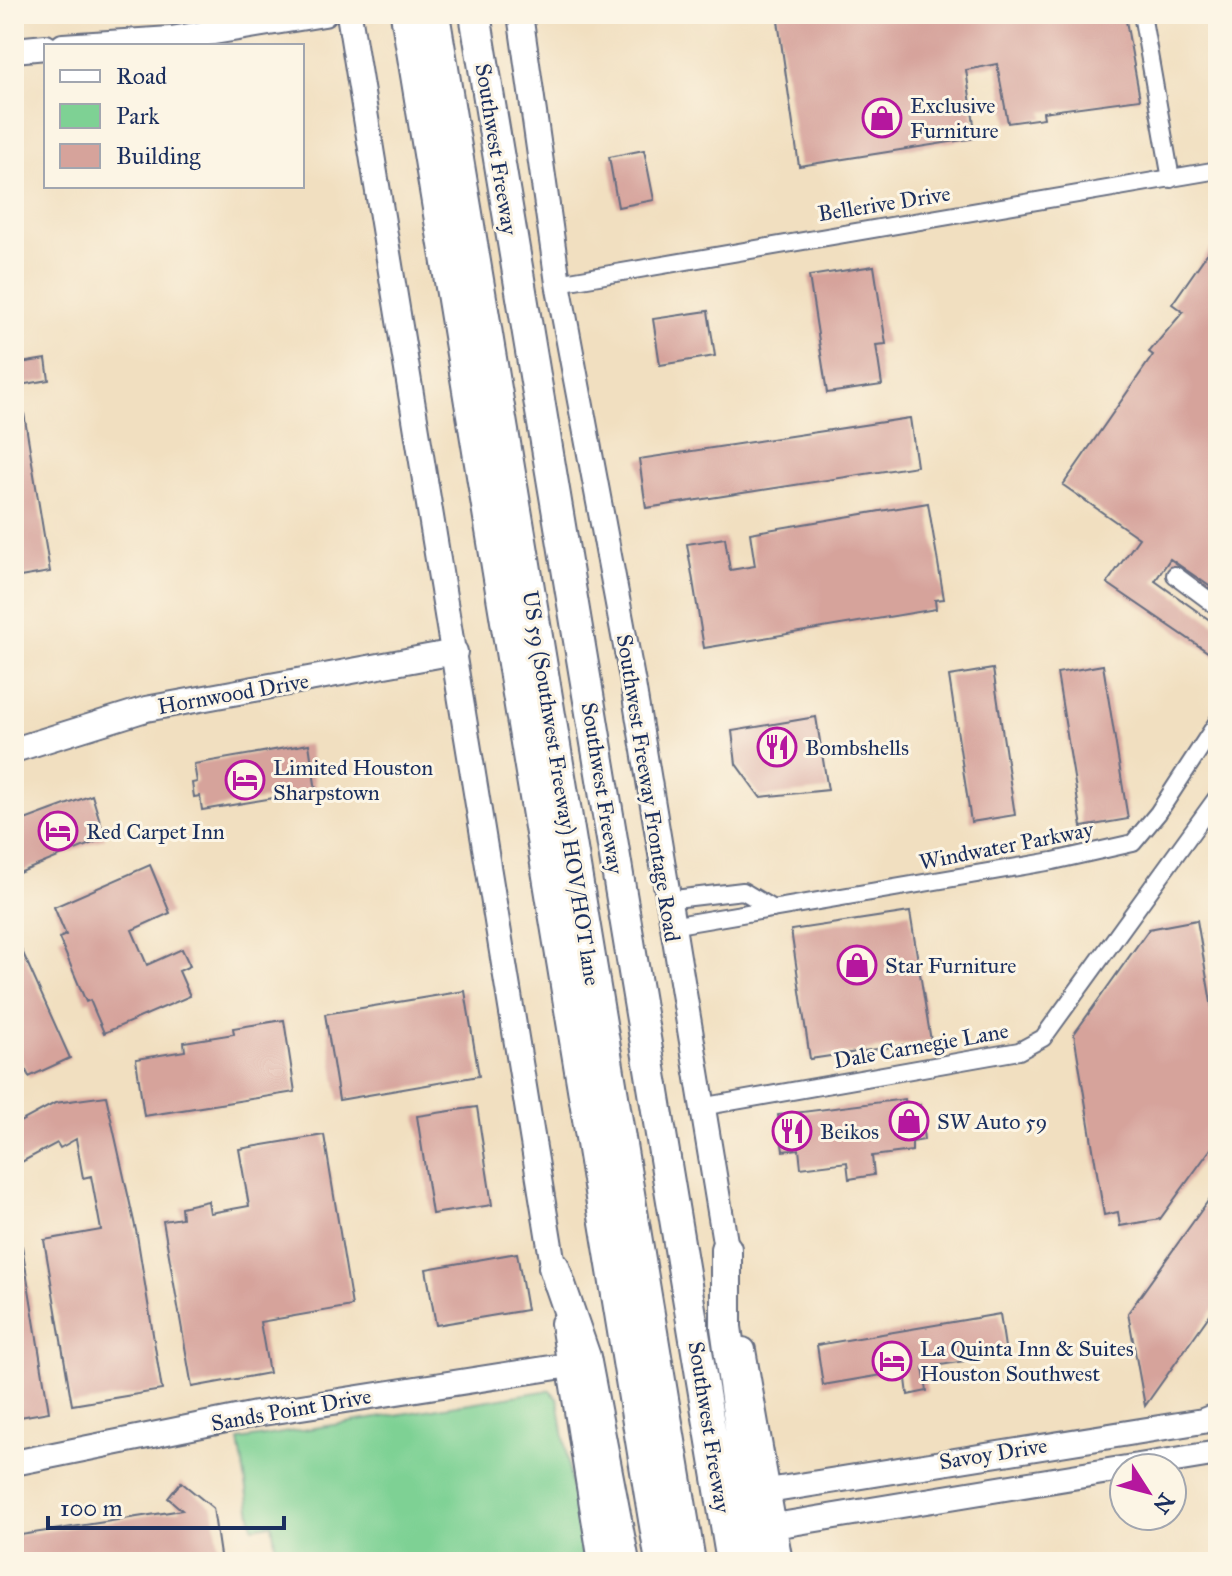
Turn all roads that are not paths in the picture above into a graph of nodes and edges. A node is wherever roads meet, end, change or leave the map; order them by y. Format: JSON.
{"nodes":[{"id":1,"x":324,"y":14,"type":"edge"},
{"id":2,"x":349,"y":14,"type":"edge"},
{"id":3,"x":406,"y":14,"type":"edge"},
{"id":4,"x":434,"y":14,"type":"edge"},
{"id":5,"x":475,"y":14,"type":"edge"},
{"id":6,"x":520,"y":14,"type":"edge"},
{"id":7,"x":1142,"y":14,"type":"edge"},
{"id":8,"x":94,"y":44,"type":"edge"},
{"id":9,"x":44,"y":47,"type":"edge"},
{"id":10,"x":14,"y":50,"type":"edge"},
{"id":11,"x":1218,"y":170,"type":"edge"},
{"id":12,"x":1171,"y":179,"type":"junction"},
{"id":13,"x":558,"y":283,"type":"junction"},
{"id":14,"x":1175,"y":575,"type":"dead end"},
{"id":15,"x":1218,"y":607,"type":"edge"},
{"id":16,"x":455,"y":652,"type":"junction"},
{"id":17,"x":1218,"y":721,"type":"edge"},
{"id":18,"x":1218,"y":734,"type":"edge"},
{"id":19,"x":14,"y":750,"type":"edge"},
{"id":20,"x":1202,"y":750,"type":"junction"},
{"id":21,"x":1218,"y":796,"type":"edge"},
{"id":22,"x":666,"y":900,"type":"junction"},
{"id":23,"x":773,"y":909,"type":"junction"},
{"id":24,"x":671,"y":926,"type":"junction"},
{"id":25,"x":701,"y":1107,"type":"junction"},
{"id":26,"x":726,"y":1249,"type":"junction"},
{"id":27,"x":554,"y":1267,"type":"junction"},
{"id":28,"x":570,"y":1365,"type":"junction"},
{"id":29,"x":1218,"y":1415,"type":"edge"},
{"id":30,"x":1218,"y":1453,"type":"edge"},
{"id":31,"x":14,"y":1463,"type":"edge"},
{"id":32,"x":768,"y":1491,"type":"junction"},
{"id":33,"x":774,"y":1526,"type":"junction"},
{"id":34,"x":601,"y":1562,"type":"edge"},
{"id":35,"x":624,"y":1562,"type":"edge"},
{"id":36,"x":661,"y":1562,"type":"edge"},
{"id":37,"x":690,"y":1562,"type":"edge"},
{"id":38,"x":732,"y":1562,"type":"edge"},
{"id":39,"x":759,"y":1562,"type":"edge"},
{"id":40,"x":780,"y":1562,"type":"edge"}],
"edges":[{"from":1,"to":8,"type":"main road"},
{"from":2,"to":16,"type":"main road"},
{"from":3,"to":36,"type":"highway"},
{"from":4,"to":37,"type":"highway","name":"US 59 (Southwest Freeway) HOV/HOT lane"},
{"from":5,"to":38,"type":"highway","name":"Southwest Freeway"},
{"from":6,"to":13,"type":"main road","name":"Southwest Freeway Frontage Road"},
{"from":7,"to":12,"type":"street"},
{"from":9,"to":10,"type":"main road"},
{"from":11,"to":12,"type":"street","name":"Bellerive Drive"},
{"from":12,"to":13,"type":"street","name":"Bellerive Drive"},
{"from":13,"to":22,"type":"main road","name":"Southwest Freeway Frontage Road"},
{"from":14,"to":15,"type":"street"},
{"from":16,"to":19,"type":"main road","name":"Hornwood Drive"},
{"from":16,"to":27,"type":"main road"},
{"from":17,"to":20,"type":"street","name":"Windwater Parkway"},
{"from":18,"to":20,"type":"street","name":"Windwater Parkway"},
{"from":20,"to":23,"type":"street","name":"Windwater Parkway"},
{"from":21,"to":25,"type":"street","name":"Dale Carnegie Lane"},
{"from":22,"to":23,"type":"street"},
{"from":22,"to":24,"type":"main road","name":"Southwest Freeway Frontage Road"},
{"from":23,"to":24,"type":"street","name":"Windwater Parkway"},
{"from":24,"to":25,"type":"main road","name":"Southwest Freeway Frontage Road"},
{"from":25,"to":26,"type":"main road","name":"Southwest Freeway Frontage Road"},
{"from":26,"to":32,"type":"main road","name":"Southwest Freeway Frontage Road"},
{"from":26,"to":39,"type":"highway"},
{"from":27,"to":28,"type":"main road"},
{"from":27,"to":35,"type":"highway"},
{"from":28,"to":31,"type":"main road","name":"Sands Point Drive"},
{"from":28,"to":34,"type":"main road"},
{"from":29,"to":32,"type":"main road","name":"Savoy Drive"},
{"from":30,"to":33,"type":"main road","name":"Savoy Drive"},
{"from":32,"to":33,"type":"main road","name":"Southwest Freeway Frontage Road"},
{"from":33,"to":40,"type":"main road","name":"Southwest Freeway Frontage Road"}]}
